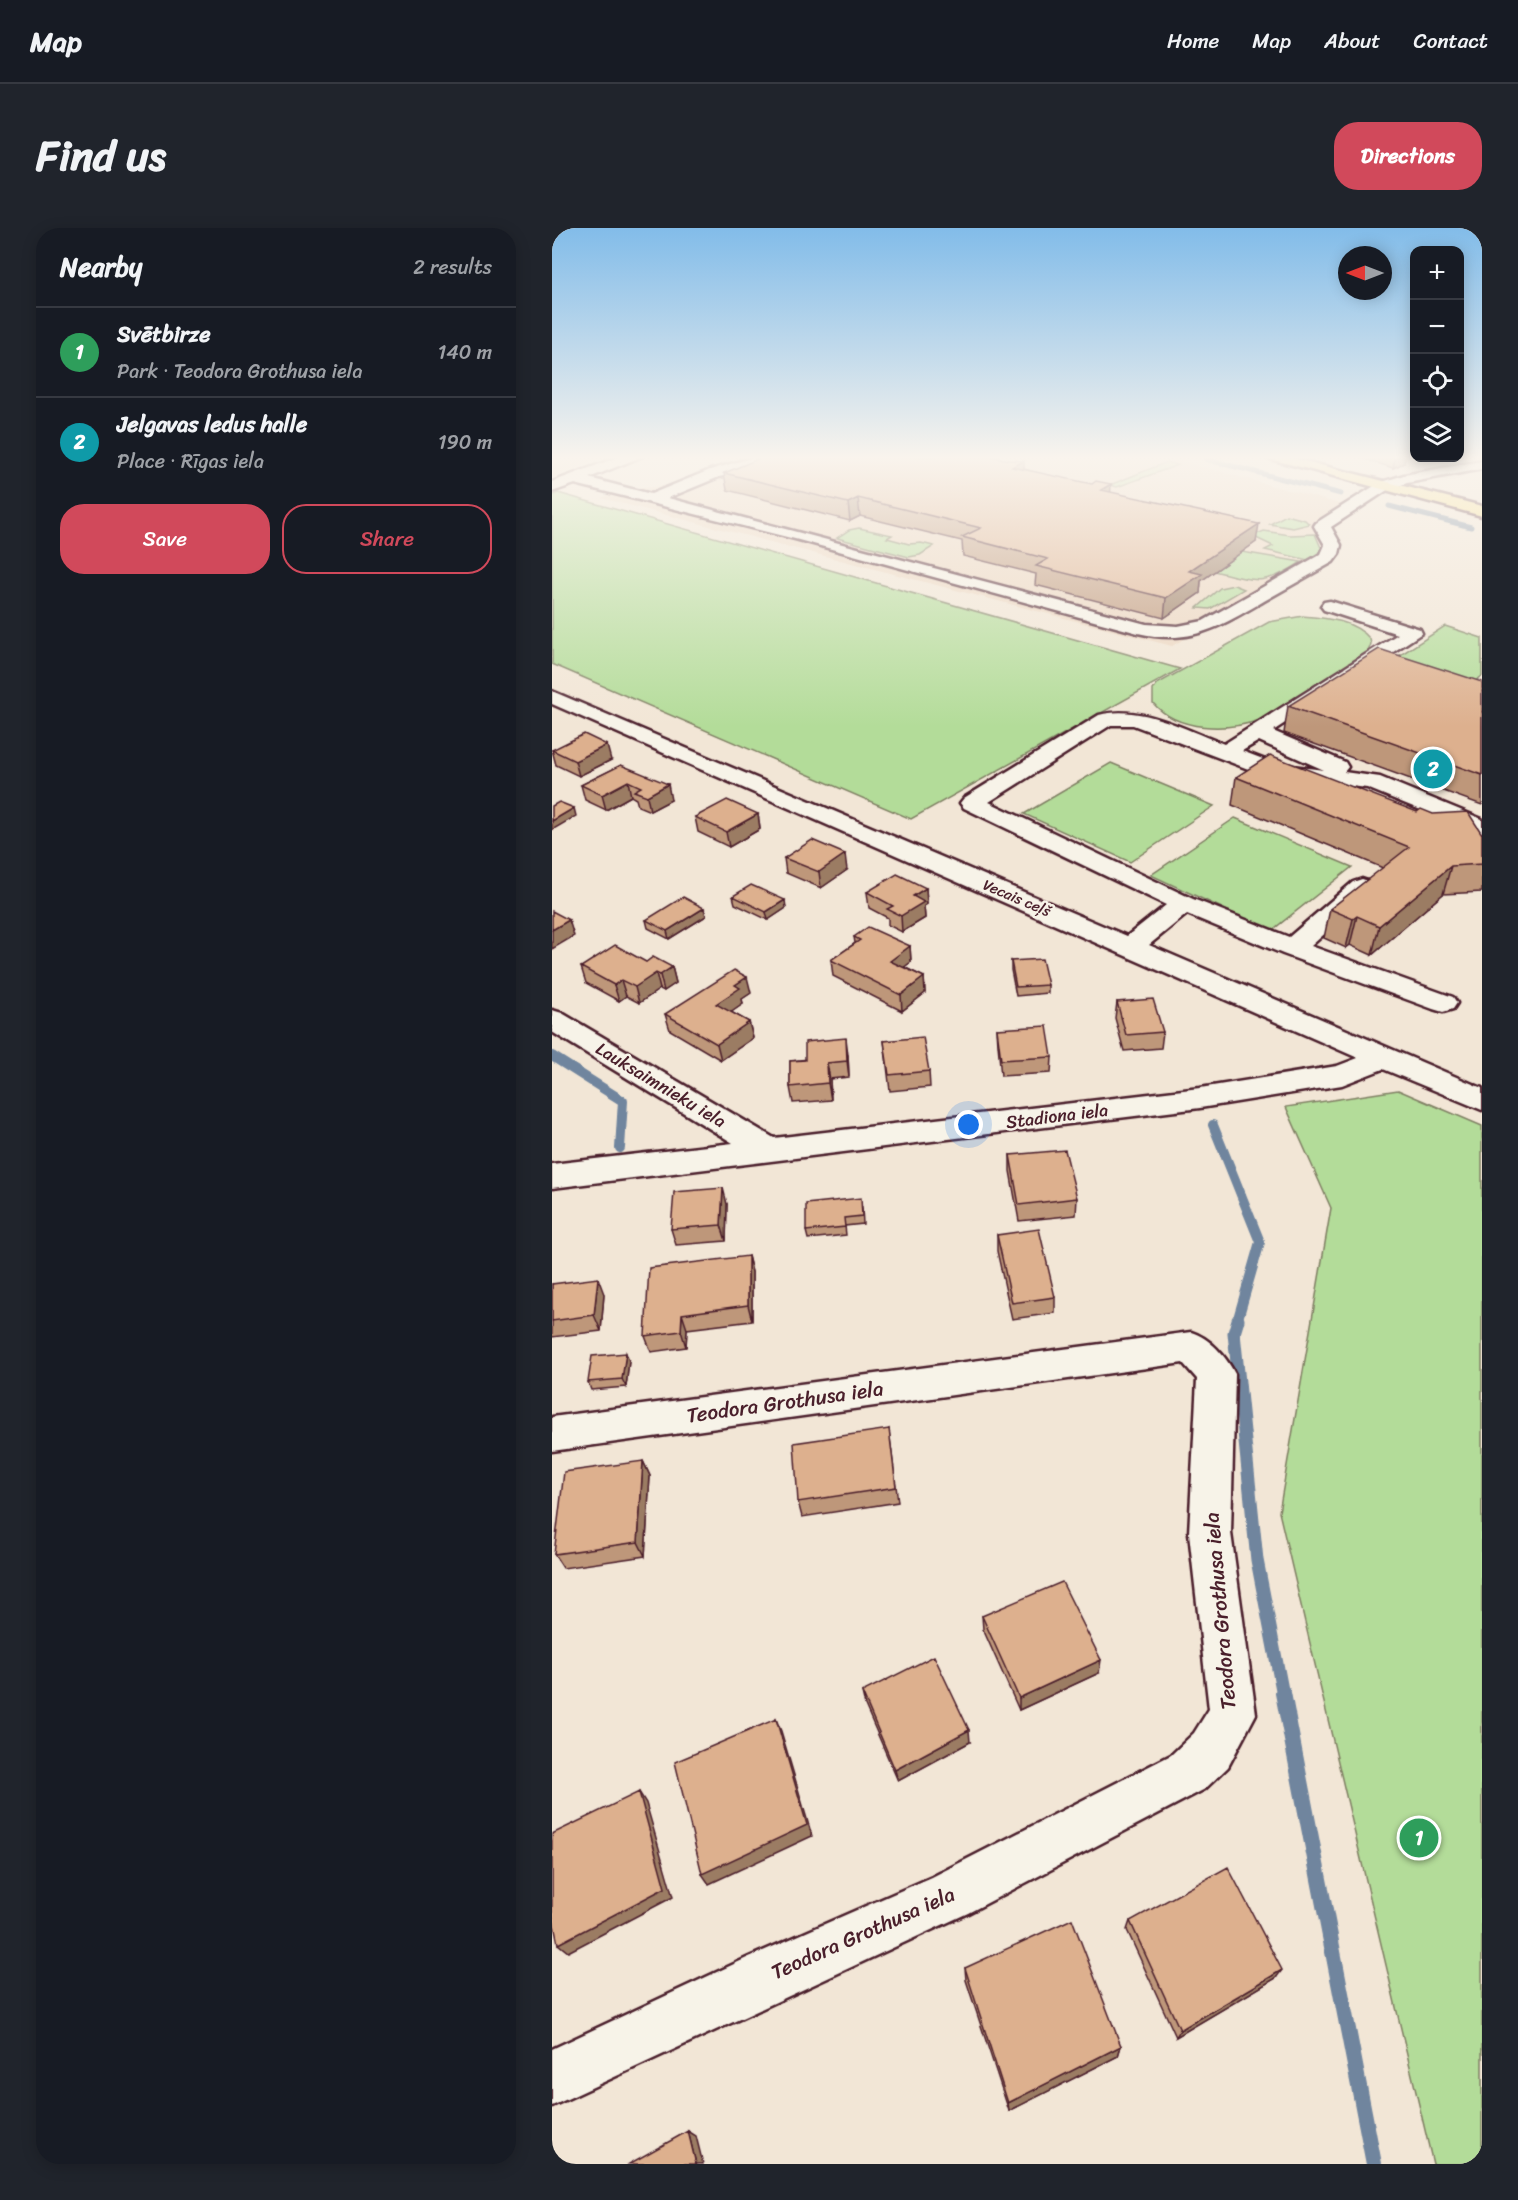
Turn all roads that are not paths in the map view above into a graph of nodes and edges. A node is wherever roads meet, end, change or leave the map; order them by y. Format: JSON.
{"nodes":[{"id":1,"x":835,"y":546,"type":"edge"},
{"id":2,"x":1333,"y":546,"type":"edge"},
{"id":3,"x":1330,"y":606,"type":"dead end"},
{"id":4,"x":552,"y":697,"type":"edge"},
{"id":5,"x":1259,"y":733,"type":"junction"},
{"id":6,"x":1225,"y":753,"type":"junction"},
{"id":7,"x":1372,"y":782,"type":"junction"},
{"id":8,"x":1482,"y":828,"type":"edge"},
{"id":9,"x":1381,"y":871,"type":"edge"},
{"id":10,"x":1184,"y":904,"type":"junction"},
{"id":11,"x":1130,"y":947,"type":"junction"},
{"id":12,"x":1292,"y":948,"type":"junction"},
{"id":13,"x":1443,"y":1003,"type":"dead end"},
{"id":14,"x":552,"y":1019,"type":"edge"},
{"id":15,"x":1378,"y":1056,"type":"junction"},
{"id":16,"x":1482,"y":1100,"type":"edge"},
{"id":17,"x":771,"y":1151,"type":"junction"},
{"id":18,"x":552,"y":1176,"type":"edge"},
{"id":19,"x":552,"y":1434,"type":"edge"},
{"id":20,"x":552,"y":2078,"type":"edge"}],
"edges":[{"from":1,"to":2,"type":"street"},
{"from":3,"to":5,"type":"street"},
{"from":4,"to":11,"type":"street","name":"Vecais ceļš"},
{"from":5,"to":6,"type":"street"},
{"from":5,"to":7,"type":"street"},
{"from":6,"to":7,"type":"street"},
{"from":6,"to":10,"type":"street"},
{"from":7,"to":8,"type":"street"},
{"from":9,"to":12,"type":"street"},
{"from":10,"to":11,"type":"street"},
{"from":10,"to":12,"type":"street"},
{"from":11,"to":15,"type":"street","name":"Vecais ceļš"},
{"from":12,"to":13,"type":"street"},
{"from":14,"to":17,"type":"street","name":"Lauksaimnieku iela"},
{"from":15,"to":16,"type":"street","name":"Vecais ceļš"},
{"from":15,"to":17,"type":"street","name":"Stadiona iela"},
{"from":17,"to":18,"type":"street","name":"Stadiona iela"},
{"from":19,"to":20,"type":"street","name":"Teodora Grothusa iela"}]}
